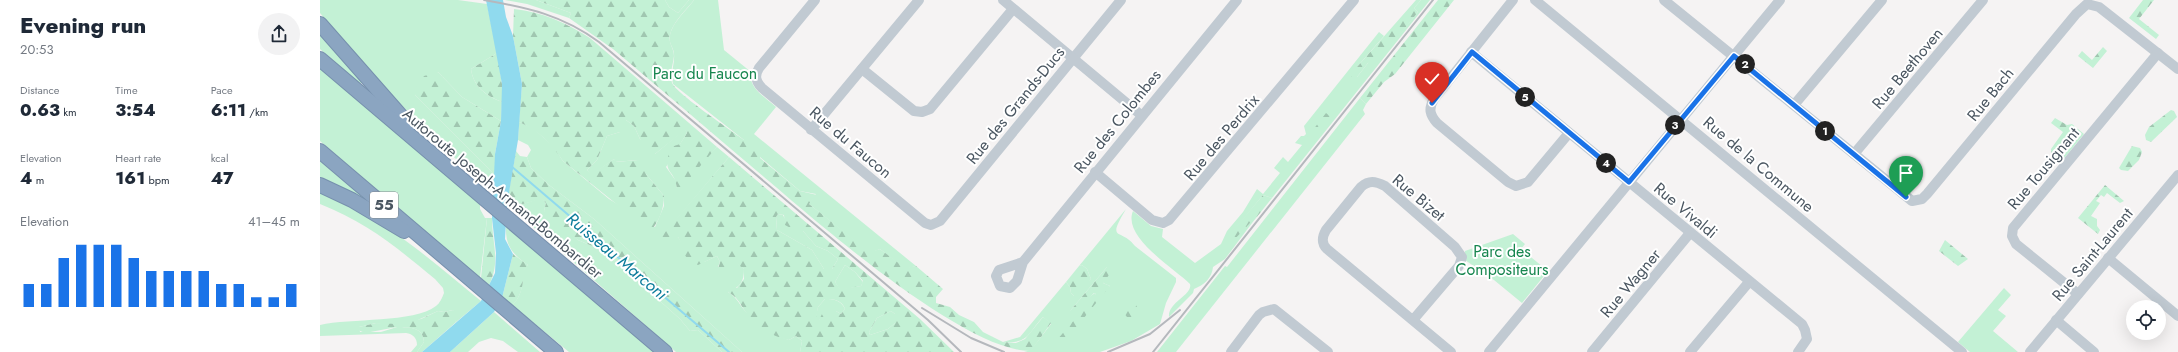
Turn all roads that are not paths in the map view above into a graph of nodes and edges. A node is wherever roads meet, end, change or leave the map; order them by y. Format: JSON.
{"nodes":[{"id":1,"x":815,"y":0,"type":"edge"},
{"id":2,"x":919,"y":0,"type":"edge"},
{"id":3,"x":1003,"y":0,"type":"edge"},
{"id":4,"x":1121,"y":0,"type":"edge"},
{"id":5,"x":1237,"y":0,"type":"edge"},
{"id":6,"x":1354,"y":0,"type":"edge"},
{"id":7,"x":1513,"y":0,"type":"edge"},
{"id":8,"x":1535,"y":0,"type":"edge"},
{"id":9,"x":1780,"y":0,"type":"edge"},
{"id":10,"x":1882,"y":0,"type":"edge"},
{"id":11,"x":1983,"y":0,"type":"edge"},
{"id":12,"x":1671,"y":2,"type":"edge"},
{"id":13,"x":1013,"y":9,"type":"junction"},
{"id":14,"x":320,"y":24,"type":"edge"},
{"id":15,"x":1472,"y":52,"type":"junction"},
{"id":16,"x":2158,"y":52,"type":"junction"},
{"id":17,"x":1734,"y":56,"type":"junction"},
{"id":18,"x":1074,"y":58,"type":"junction"},
{"id":19,"x":320,"y":59,"type":"edge"},
{"id":20,"x":862,"y":69,"type":"junction"},
{"id":21,"x":2178,"y":69,"type":"edge"},
{"id":22,"x":1794,"y":105,"type":"junction"},
{"id":23,"x":1141,"y":115,"type":"junction"},
{"id":24,"x":1681,"y":120,"type":"junction"},
{"id":25,"x":811,"y":130,"type":"junction"},
{"id":26,"x":1569,"y":134,"type":"junction"},
{"id":27,"x":320,"y":151,"type":"edge"},
{"id":28,"x":1854,"y":154,"type":"junction"},
{"id":29,"x":442,"y":163,"type":"junction"},
{"id":30,"x":1095,"y":172,"type":"junction"},
{"id":31,"x":2178,"y":175,"type":"edge"},
{"id":32,"x":1629,"y":182,"type":"junction"},
{"id":33,"x":320,"y":186,"type":"edge"},
{"id":34,"x":930,"y":225,"type":"joint"},
{"id":35,"x":1690,"y":233,"type":"junction"},
{"id":36,"x":2108,"y":258,"type":"junction"},
{"id":37,"x":447,"y":259,"type":"junction"},
{"id":38,"x":1023,"y":262,"type":"dead end"},
{"id":39,"x":1749,"y":282,"type":"junction"},
{"id":40,"x":2078,"y":294,"type":"junction"},
{"id":41,"x":2178,"y":316,"type":"edge"},
{"id":42,"x":1413,"y":320,"type":"junction"},
{"id":43,"x":2056,"y":320,"type":"junction"},
{"id":44,"x":556,"y":352,"type":"edge"},
{"id":45,"x":665,"y":352,"type":"edge"},
{"id":46,"x":1231,"y":352,"type":"edge"},
{"id":47,"x":1328,"y":352,"type":"edge"},
{"id":48,"x":1451,"y":352,"type":"edge"},
{"id":49,"x":1489,"y":352,"type":"edge"},
{"id":50,"x":1592,"y":352,"type":"edge"},
{"id":51,"x":1690,"y":352,"type":"edge"},
{"id":52,"x":1798,"y":352,"type":"edge"},
{"id":53,"x":1962,"y":352,"type":"edge"},
{"id":54,"x":2030,"y":352,"type":"edge"},
{"id":55,"x":2094,"y":352,"type":"edge"}],
"edges":[{"from":1,"to":25,"type":"street","name":"Rue du Faucon"},
{"from":2,"to":20,"type":"street"},
{"from":3,"to":13,"type":"street"},
{"from":4,"to":18,"type":"street","name":"Rue des Grands-Ducs"},
{"from":5,"to":23,"type":"street","name":"Rue des Colombes"},
{"from":6,"to":30,"type":"street","name":"Rue des Perdrix"},
{"from":7,"to":15,"type":"street"},
{"from":8,"to":24,"type":"street","name":"Rue de la Commune"},
{"from":9,"to":17,"type":"street"},
{"from":10,"to":22,"type":"street"},
{"from":11,"to":28,"type":"street","name":"Rue Beethoven"},
{"from":12,"to":17,"type":"street"},
{"from":13,"to":18,"type":"street"},
{"from":13,"to":20,"type":"street"},
{"from":14,"to":29,"type":"highway"},
{"from":15,"to":26,"type":"street","name":"Rue Vivaldi"},
{"from":15,"to":26,"type":"street"},
{"from":16,"to":21,"type":"street"},
{"from":16,"to":28,"type":"street","name":"Rue Bach"},
{"from":16,"to":40,"type":"street","name":"Rue Tousignant"},
{"from":17,"to":22,"type":"street"},
{"from":17,"to":24,"type":"street"},
{"from":18,"to":23,"type":"street"},
{"from":18,"to":34,"type":"street","name":"Rue des Grands-Ducs"},
{"from":19,"to":29,"type":"highway","name":"Autoroute Joseph-Armand-Bombardier"},
{"from":20,"to":25,"type":"street"},
{"from":22,"to":28,"type":"street"},
{"from":23,"to":30,"type":"street","name":"Rue des Colombes"},
{"from":24,"to":32,"type":"street"},
{"from":24,"to":53,"type":"street","name":"Rue de la Commune"},
{"from":25,"to":34,"type":"street","name":"Rue du Faucon"},
{"from":26,"to":32,"type":"street","name":"Rue Vivaldi"},
{"from":27,"to":37,"type":"highway","number":"55"},
{"from":29,"to":45,"type":"highway","name":"Autoroute Joseph-Armand-Bombardier"},
{"from":30,"to":38,"type":"street","name":"Rue des Colombes"},
{"from":31,"to":36,"type":"street","name":"Rue Saint-Laurent"},
{"from":32,"to":35,"type":"street","name":"Rue Vivaldi"},
{"from":32,"to":49,"type":"street"},
{"from":33,"to":37,"type":"highway"},
{"from":35,"to":39,"type":"street","name":"Rue Vivaldi"},
{"from":35,"to":50,"type":"street","name":"Rue Wagner"},
{"from":36,"to":40,"type":"street","name":"Rue Saint-Laurent"},
{"from":36,"to":41,"type":"street"},
{"from":37,"to":44,"type":"highway","number":"55"},
{"from":39,"to":51,"type":"street"},
{"from":39,"to":52,"type":"street","name":"Rue Vivaldi"},
{"from":40,"to":43,"type":"street","name":"Rue Saint-Laurent"},
{"from":42,"to":42,"type":"street","name":"Rue Bizet"},
{"from":42,"to":48,"type":"street","name":"Rue Bizet"},
{"from":43,"to":54,"type":"street","name":"Rue Saint-Laurent"},
{"from":43,"to":55,"type":"street"},
{"from":46,"to":47,"type":"street"}]}
